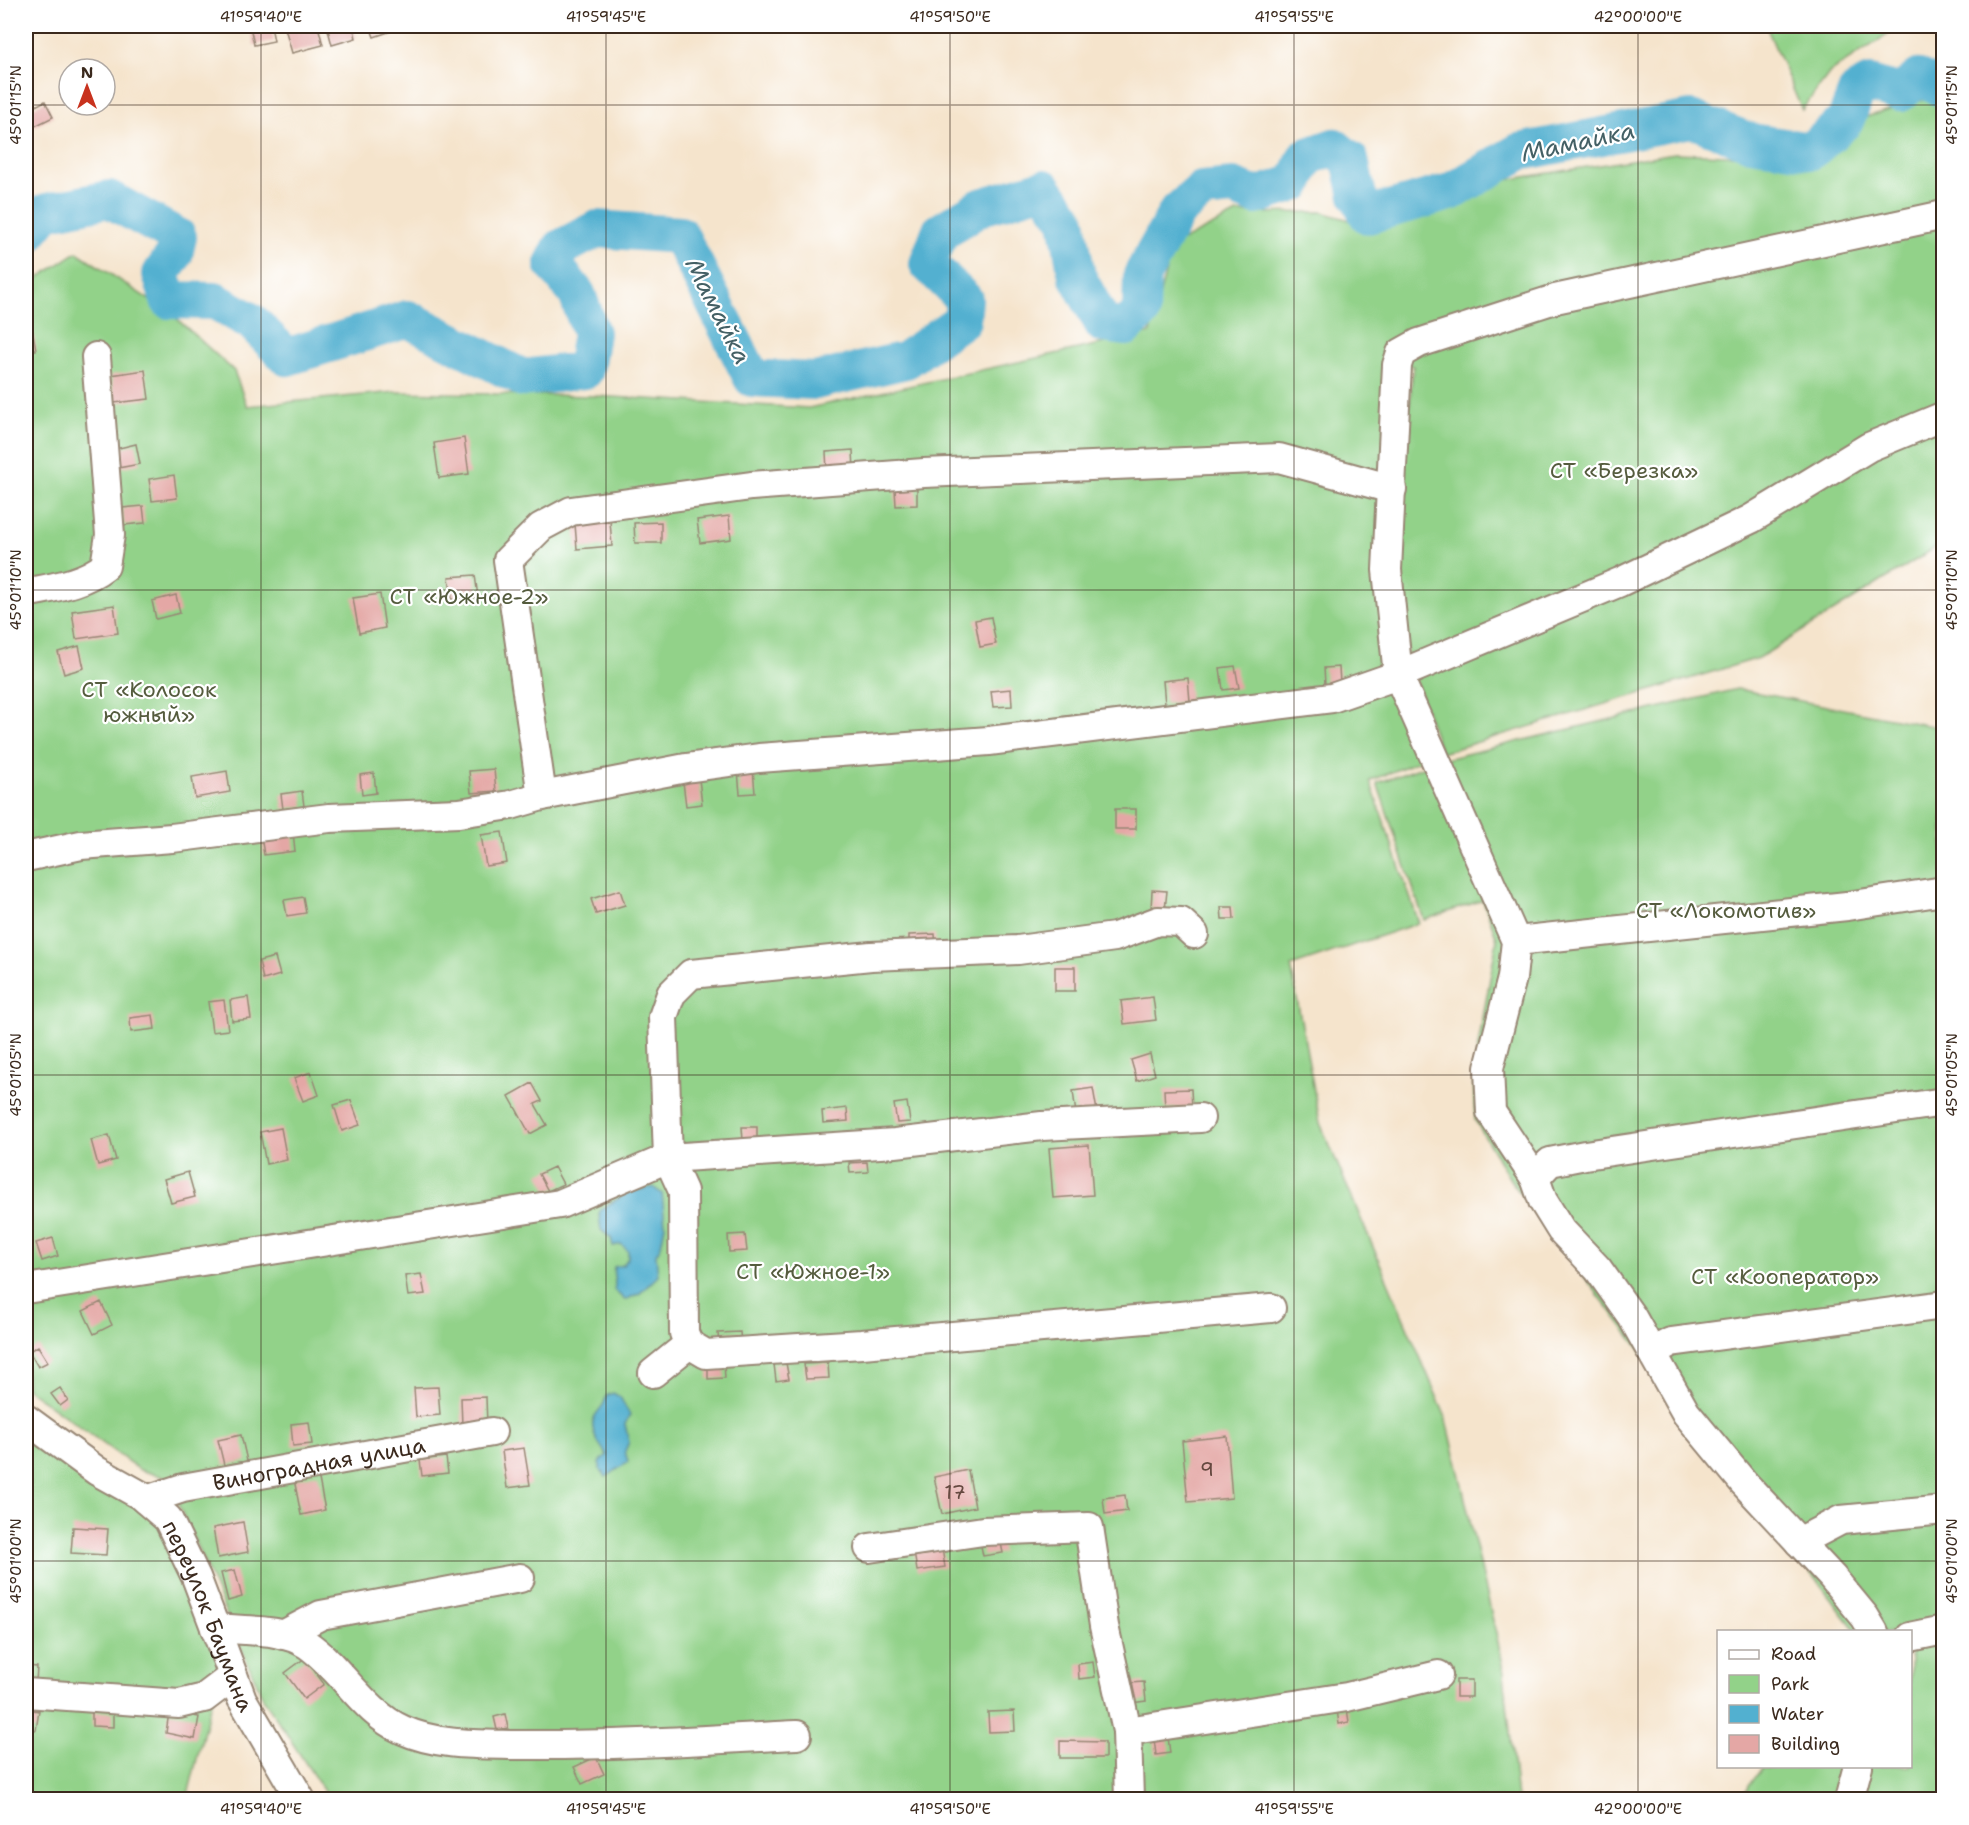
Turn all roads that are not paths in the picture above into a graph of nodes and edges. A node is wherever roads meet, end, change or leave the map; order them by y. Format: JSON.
{"nodes":[{"id":1,"x":1944,"y":215,"type":"edge"},
{"id":2,"x":96,"y":357,"type":"dead end"},
{"id":3,"x":1944,"y":416,"type":"edge"},
{"id":4,"x":1392,"y":489,"type":"junction"},
{"id":5,"x":26,"y":593,"type":"edge"},
{"id":6,"x":1398,"y":675,"type":"junction"},
{"id":7,"x":542,"y":796,"type":"junction"},
{"id":8,"x":26,"y":857,"type":"edge"},
{"id":9,"x":1944,"y":891,"type":"edge"},
{"id":10,"x":1194,"y":934,"type":"dead end"},
{"id":11,"x":1516,"y":941,"type":"junction"},
{"id":12,"x":1944,"y":1102,"type":"edge"},
{"id":13,"x":1200,"y":1118,"type":"dead end"},
{"id":14,"x":668,"y":1158,"type":"junction"},
{"id":15,"x":1535,"y":1178,"type":"junction"},
{"id":16,"x":26,"y":1289,"type":"edge"},
{"id":17,"x":1944,"y":1305,"type":"edge"},
{"id":18,"x":1271,"y":1308,"type":"dead end"},
{"id":19,"x":689,"y":1344,"type":"junction"},
{"id":20,"x":1652,"y":1352,"type":"junction"},
{"id":21,"x":653,"y":1373,"type":"dead end"},
{"id":22,"x":26,"y":1419,"type":"edge"},
{"id":23,"x":492,"y":1432,"type":"dead end"},
{"id":24,"x":146,"y":1500,"type":"junction"},
{"id":25,"x":1944,"y":1510,"type":"edge"},
{"id":26,"x":1799,"y":1542,"type":"junction"},
{"id":27,"x":869,"y":1548,"type":"dead end"},
{"id":28,"x":520,"y":1578,"type":"dead end"},
{"id":29,"x":215,"y":1628,"type":"junction"},
{"id":30,"x":1873,"y":1630,"type":"edge"},
{"id":31,"x":1944,"y":1630,"type":"edge"},
{"id":32,"x":283,"y":1635,"type":"junction"},
{"id":33,"x":1912,"y":1637,"type":"edge"},
{"id":34,"x":1438,"y":1675,"type":"dead end"},
{"id":35,"x":233,"y":1676,"type":"junction"},
{"id":36,"x":26,"y":1693,"type":"edge"},
{"id":37,"x":1127,"y":1731,"type":"junction"},
{"id":38,"x":797,"y":1735,"type":"dead end"},
{"id":39,"x":1858,"y":1768,"type":"edge"},
{"id":40,"x":301,"y":1800,"type":"edge"},
{"id":41,"x":1130,"y":1800,"type":"edge"},
{"id":42,"x":1849,"y":1800,"type":"edge"}],
"edges":[{"from":1,"to":4,"type":"street"},
{"from":2,"to":5,"type":"street"},
{"from":3,"to":6,"type":"street"},
{"from":4,"to":6,"type":"street"},
{"from":4,"to":7,"type":"street"},
{"from":6,"to":7,"type":"street"},
{"from":6,"to":11,"type":"street"},
{"from":7,"to":8,"type":"street"},
{"from":9,"to":11,"type":"street"},
{"from":10,"to":14,"type":"street"},
{"from":11,"to":15,"type":"street"},
{"from":12,"to":15,"type":"street"},
{"from":13,"to":14,"type":"street"},
{"from":14,"to":16,"type":"street"},
{"from":14,"to":19,"type":"street"},
{"from":15,"to":20,"type":"street"},
{"from":17,"to":20,"type":"street"},
{"from":18,"to":19,"type":"street"},
{"from":19,"to":21,"type":"street"},
{"from":20,"to":26,"type":"street"},
{"from":22,"to":24,"type":"street","name":"переулок Баумана"},
{"from":23,"to":24,"type":"street","name":"Виноградная улица"},
{"from":24,"to":29,"type":"street","name":"переулок Баумана"},
{"from":25,"to":26,"type":"street"},
{"from":26,"to":30,"type":"street"},
{"from":27,"to":37,"type":"street"},
{"from":28,"to":32,"type":"street"},
{"from":29,"to":32,"type":"street"},
{"from":29,"to":35,"type":"street","name":"переулок Баумана"},
{"from":31,"to":33,"type":"street"},
{"from":32,"to":38,"type":"street"},
{"from":34,"to":37,"type":"street"},
{"from":35,"to":36,"type":"street"},
{"from":35,"to":40,"type":"street","name":"переулок Баумана"},
{"from":37,"to":41,"type":"street"},
{"from":39,"to":42,"type":"street"}]}
